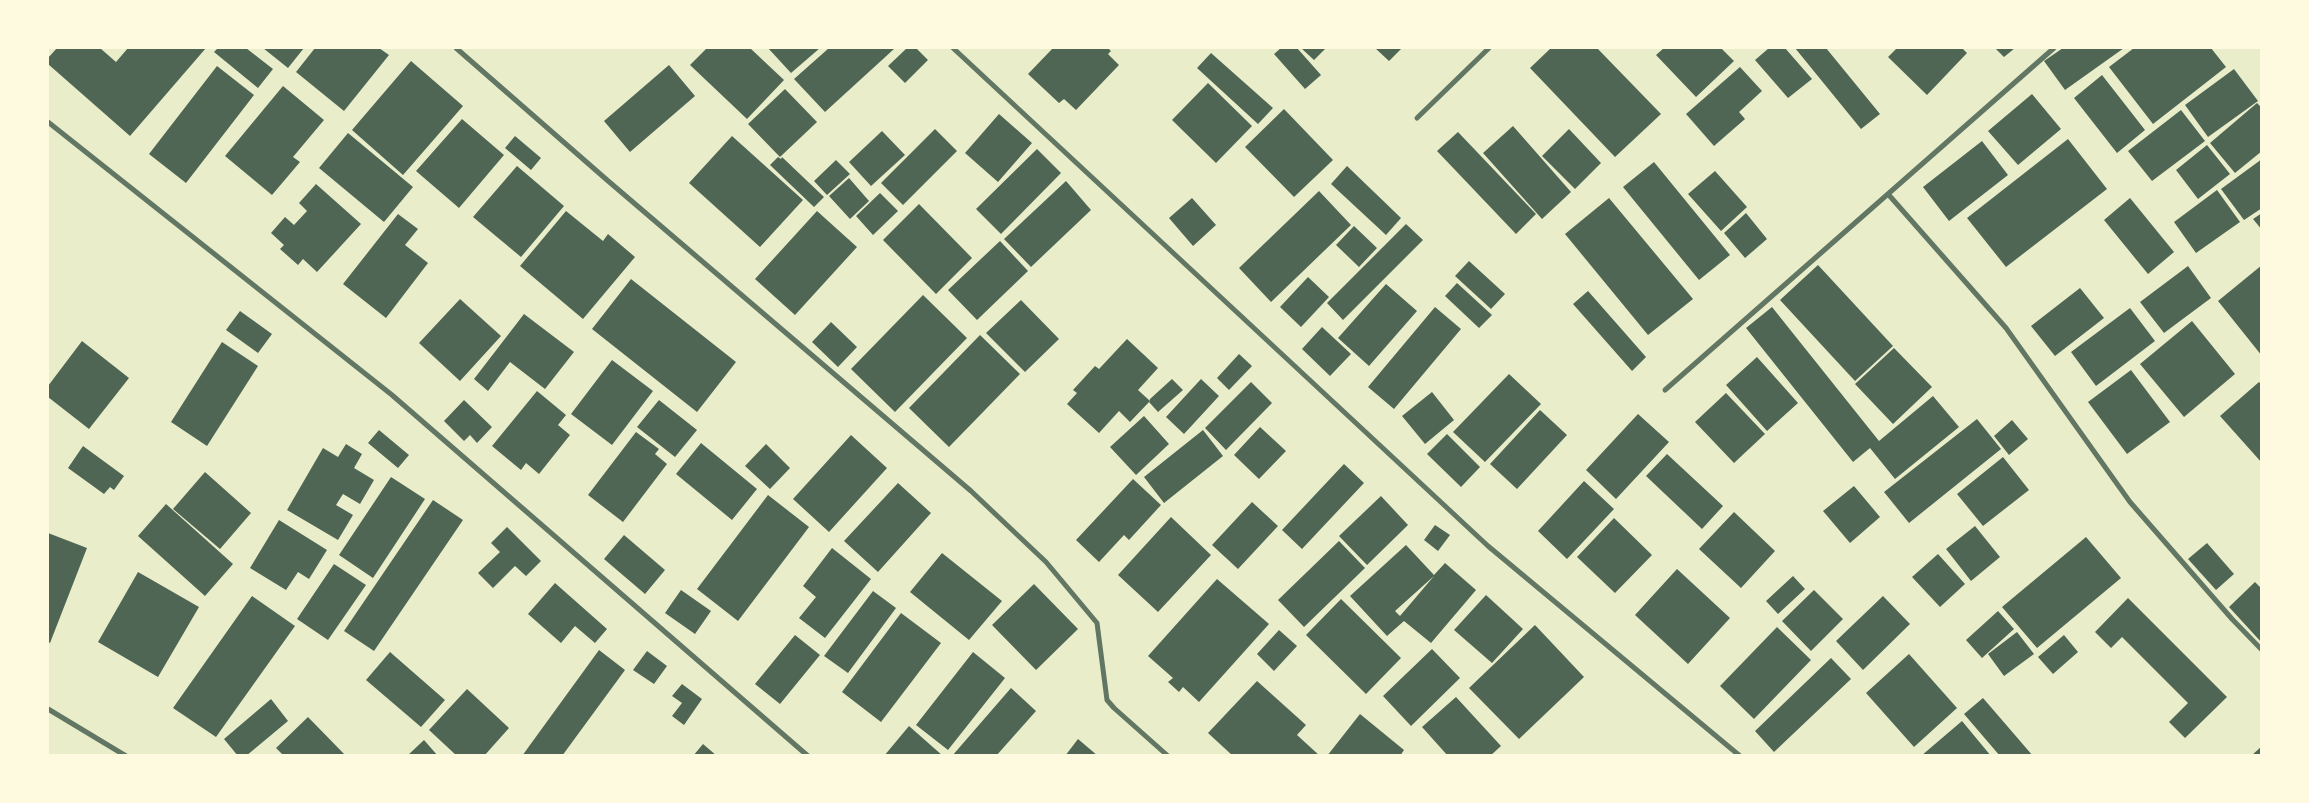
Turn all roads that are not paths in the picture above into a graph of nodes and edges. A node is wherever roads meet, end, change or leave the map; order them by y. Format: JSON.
{"nodes":[{"id":1,"x":456,"y":48,"type":"edge"},
{"id":2,"x":953,"y":48,"type":"edge"},
{"id":3,"x":1489,"y":48,"type":"edge"},
{"id":4,"x":2054,"y":48,"type":"edge"},
{"id":5,"x":1417,"y":118,"type":"dead end"},
{"id":6,"x":48,"y":122,"type":"edge"},
{"id":7,"x":1888,"y":194,"type":"junction"},
{"id":8,"x":1665,"y":390,"type":"dead end"},
{"id":9,"x":2262,"y":650,"type":"edge"},
{"id":10,"x":48,"y":709,"type":"edge"},
{"id":11,"x":126,"y":756,"type":"edge"},
{"id":12,"x":808,"y":756,"type":"edge"},
{"id":13,"x":1168,"y":756,"type":"edge"},
{"id":14,"x":1740,"y":756,"type":"edge"}],
"edges":[{"from":1,"to":13,"type":"street"},
{"from":2,"to":14,"type":"street"},
{"from":3,"to":5,"type":"street"},
{"from":4,"to":7,"type":"street"},
{"from":6,"to":12,"type":"street"},
{"from":7,"to":8,"type":"street"},
{"from":7,"to":9,"type":"street"},
{"from":10,"to":11,"type":"street"}]}
